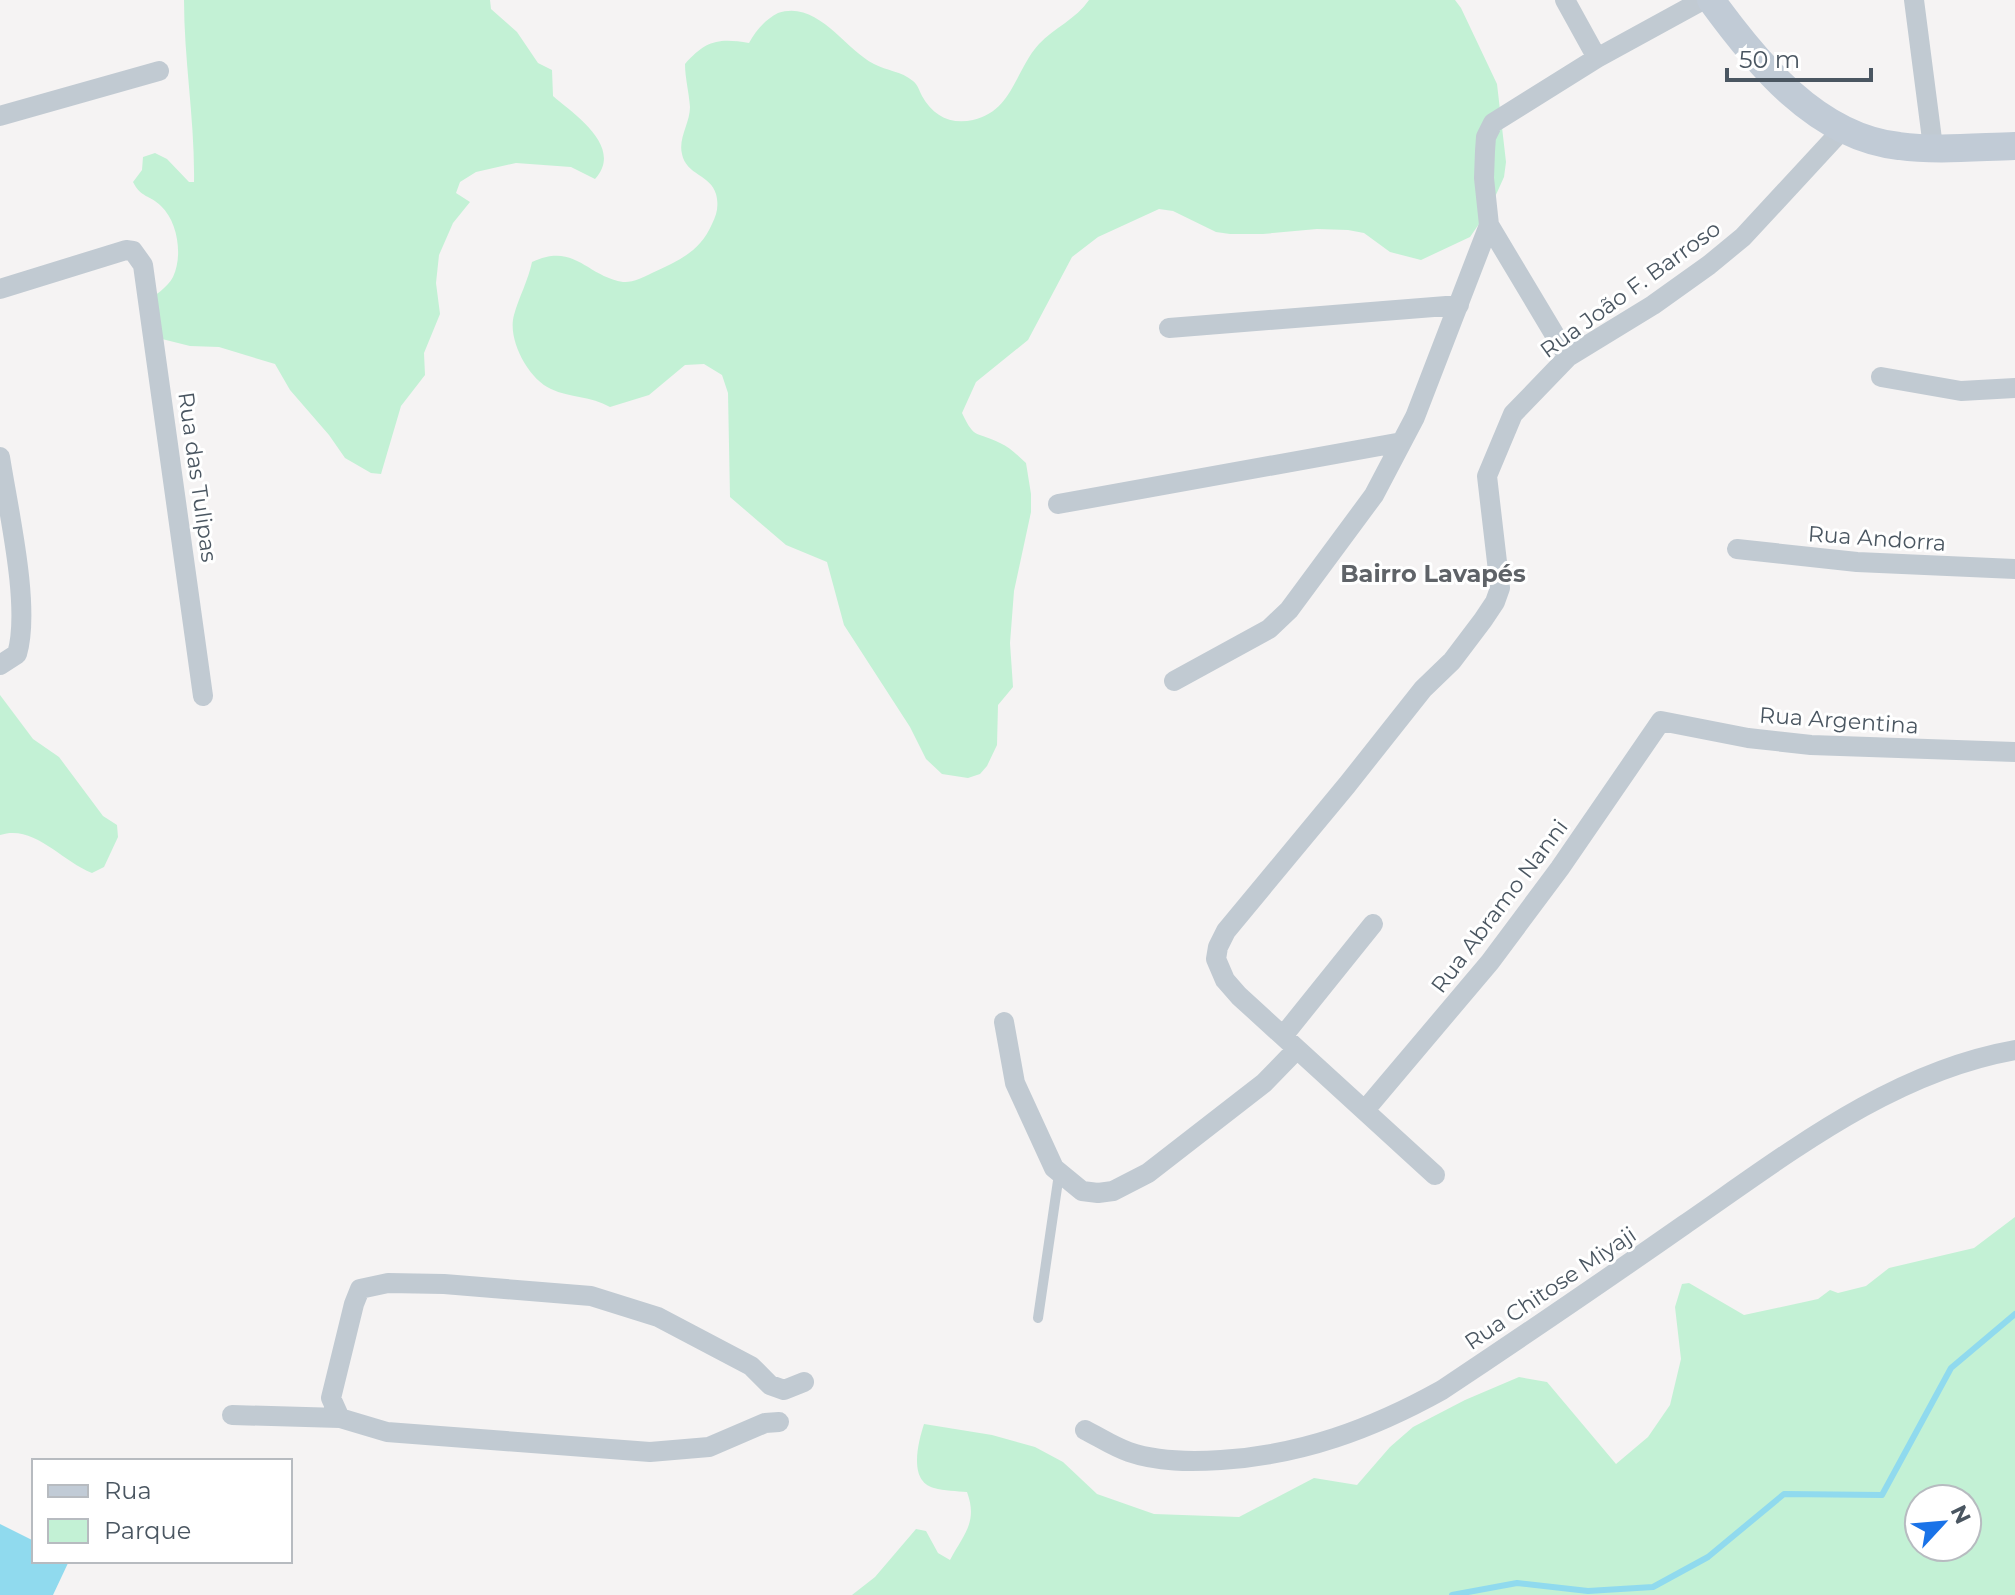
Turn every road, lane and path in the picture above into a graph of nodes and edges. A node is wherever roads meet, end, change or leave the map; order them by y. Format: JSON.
{"nodes":[{"id":1,"x":1565,"y":0,"type":"edge"},
{"id":2,"x":1703,"y":0,"type":"edge"},
{"id":3,"x":1711,"y":0,"type":"edge"},
{"id":4,"x":1914,"y":0,"type":"edge"},
{"id":5,"x":1597,"y":58,"type":"junction"},
{"id":6,"x":159,"y":71,"type":"dead end"},
{"id":7,"x":0,"y":116,"type":"edge"},
{"id":8,"x":1842,"y":130,"type":"junction"},
{"id":9,"x":2015,"y":146,"type":"edge"},
{"id":10,"x":1933,"y":147,"type":"junction"},
{"id":11,"x":1489,"y":225,"type":"junction"},
{"id":12,"x":0,"y":289,"type":"edge"},
{"id":13,"x":1459,"y":305,"type":"junction"},
{"id":14,"x":1169,"y":328,"type":"dead end"},
{"id":15,"x":1568,"y":357,"type":"junction"},
{"id":16,"x":1881,"y":377,"type":"dead end"},
{"id":17,"x":2015,"y":388,"type":"edge"},
{"id":18,"x":1402,"y":442,"type":"junction"},
{"id":19,"x":0,"y":457,"type":"edge"},
{"id":20,"x":1058,"y":504,"type":"dead end"},
{"id":21,"x":1737,"y":549,"type":"dead end"},
{"id":22,"x":2015,"y":569,"type":"edge"},
{"id":23,"x":8,"y":659,"type":"edge"},
{"id":24,"x":1174,"y":681,"type":"dead end"},
{"id":25,"x":203,"y":696,"type":"dead end"},
{"id":26,"x":1661,"y":721,"type":"joint"},
{"id":27,"x":2015,"y":752,"type":"edge"},
{"id":28,"x":1373,"y":924,"type":"dead end"},
{"id":29,"x":1004,"y":1022,"type":"dead end"},
{"id":30,"x":1290,"y":1043,"type":"junction"},
{"id":31,"x":2015,"y":1050,"type":"edge"},
{"id":32,"x":1365,"y":1110,"type":"junction"},
{"id":33,"x":1059,"y":1173,"type":"junction"},
{"id":34,"x":1435,"y":1175,"type":"dead end"},
{"id":35,"x":1038,"y":1318,"type":"dead end"},
{"id":36,"x":804,"y":1382,"type":"dead end"},
{"id":37,"x":232,"y":1415,"type":"dead end"},
{"id":38,"x":340,"y":1418,"type":"junction"},
{"id":39,"x":779,"y":1422,"type":"dead end"},
{"id":40,"x":1085,"y":1430,"type":"dead end"}],
"edges":[{"from":1,"to":5,"type":"street"},
{"from":2,"to":5,"type":"street"},
{"from":3,"to":8,"type":"main road"},
{"from":4,"to":10,"type":"street"},
{"from":5,"to":11,"type":"street"},
{"from":6,"to":7,"type":"street"},
{"from":8,"to":10,"type":"main road"},
{"from":8,"to":15,"type":"street","name":"Rua João F. Barroso"},
{"from":9,"to":10,"type":"main road"},
{"from":11,"to":13,"type":"street"},
{"from":11,"to":15,"type":"street"},
{"from":12,"to":25,"type":"street","name":"Rua das Tulipas"},
{"from":13,"to":14,"type":"street"},
{"from":13,"to":18,"type":"street"},
{"from":15,"to":30,"type":"street","name":"Rua João F. Barroso"},
{"from":16,"to":17,"type":"street"},
{"from":18,"to":20,"type":"street"},
{"from":18,"to":24,"type":"street"},
{"from":19,"to":23,"type":"street"},
{"from":21,"to":22,"type":"street","name":"Rua Andorra"},
{"from":26,"to":27,"type":"street","name":"Rua Argentina"},
{"from":26,"to":32,"type":"street","name":"Rua Abramo Nanni"},
{"from":28,"to":30,"type":"street"},
{"from":29,"to":33,"type":"street"},
{"from":30,"to":32,"type":"street"},
{"from":30,"to":33,"type":"street"},
{"from":31,"to":40,"type":"street","name":"Rua Chitose Miyaji"},
{"from":32,"to":34,"type":"street"},
{"from":33,"to":35,"type":"lane"},
{"from":36,"to":38,"type":"street"},
{"from":37,"to":38,"type":"street"},
{"from":38,"to":39,"type":"street"}]}
